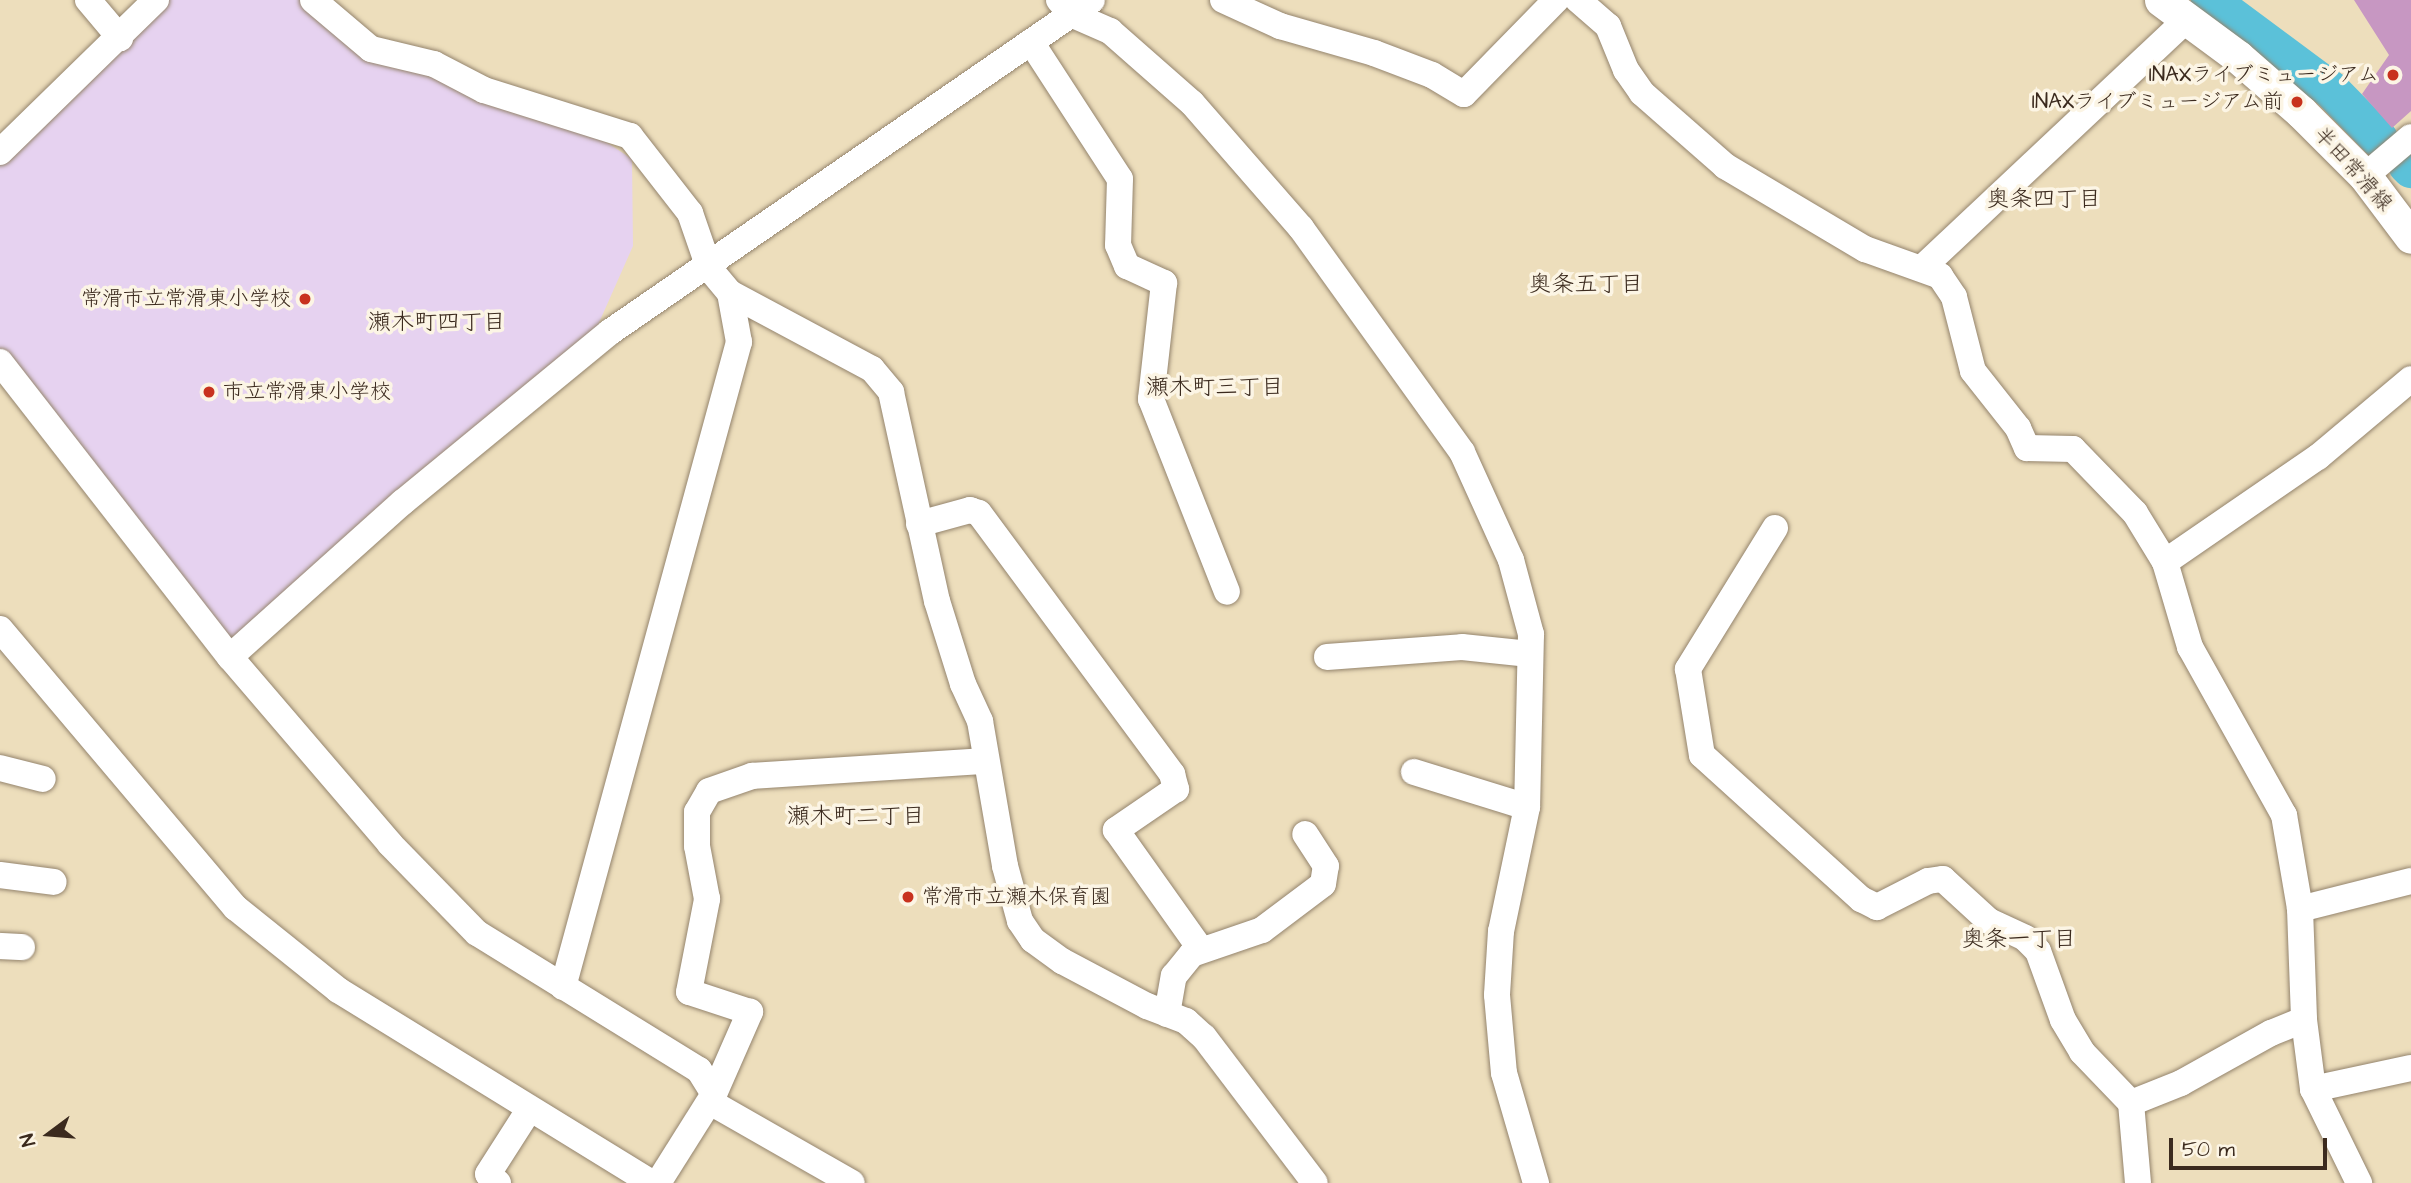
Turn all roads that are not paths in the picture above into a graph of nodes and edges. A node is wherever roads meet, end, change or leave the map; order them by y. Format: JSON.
{"nodes":[{"id":1,"x":88,"y":0,"type":"edge"},
{"id":2,"x":156,"y":0,"type":"edge"},
{"id":3,"x":313,"y":0,"type":"edge"},
{"id":4,"x":1223,"y":0,"type":"edge"},
{"id":5,"x":1556,"y":0,"type":"edge"},
{"id":6,"x":1578,"y":0,"type":"edge"},
{"id":7,"x":2161,"y":0,"type":"edge"},
{"id":8,"x":1074,"y":5,"type":"edge"},
{"id":9,"x":2188,"y":18,"type":"junction"},
{"id":10,"x":120,"y":38,"type":"junction"},
{"id":11,"x":1031,"y":42,"type":"junction"},
{"id":12,"x":2411,"y":137,"type":"edge"},
{"id":13,"x":0,"y":152,"type":"edge"},
{"id":14,"x":2365,"y":176,"type":"junction"},
{"id":15,"x":2411,"y":237,"type":"edge"},
{"id":16,"x":1923,"y":267,"type":"junction"},
{"id":17,"x":709,"y":268,"type":"junction"},
{"id":18,"x":730,"y":293,"type":"junction"},
{"id":19,"x":0,"y":362,"type":"edge"},
{"id":20,"x":2411,"y":379,"type":"edge"},
{"id":21,"x":919,"y":524,"type":"junction"},
{"id":22,"x":1775,"y":528,"type":"dead end"},
{"id":23,"x":2165,"y":562,"type":"junction"},
{"id":24,"x":1227,"y":592,"type":"dead end"},
{"id":25,"x":0,"y":629,"type":"edge"},
{"id":26,"x":1530,"y":654,"type":"junction"},
{"id":27,"x":230,"y":657,"type":"junction"},
{"id":28,"x":1327,"y":657,"type":"dead end"},
{"id":29,"x":985,"y":761,"type":"junction"},
{"id":30,"x":0,"y":768,"type":"edge"},
{"id":31,"x":1413,"y":772,"type":"dead end"},
{"id":32,"x":43,"y":779,"type":"dead end"},
{"id":33,"x":1527,"y":807,"type":"junction"},
{"id":34,"x":1305,"y":834,"type":"dead end"},
{"id":35,"x":0,"y":875,"type":"edge"},
{"id":36,"x":2411,"y":881,"type":"edge"},
{"id":37,"x":54,"y":882,"type":"dead end"},
{"id":38,"x":2300,"y":909,"type":"junction"},
{"id":39,"x":1200,"y":948,"type":"junction"},
{"id":40,"x":563,"y":987,"type":"junction"},
{"id":41,"x":1167,"y":1014,"type":"junction"},
{"id":42,"x":2304,"y":1020,"type":"junction"},
{"id":43,"x":2411,"y":1068,"type":"edge"},
{"id":44,"x":2313,"y":1089,"type":"junction"},
{"id":45,"x":712,"y":1098,"type":"junction"},
{"id":46,"x":2131,"y":1103,"type":"junction"},
{"id":47,"x":529,"y":1110,"type":"junction"},
{"id":48,"x":498,"y":1183,"type":"edge"},
{"id":49,"x":652,"y":1183,"type":"edge"},
{"id":50,"x":658,"y":1183,"type":"edge"},
{"id":51,"x":852,"y":1183,"type":"edge"},
{"id":52,"x":1315,"y":1183,"type":"edge"},
{"id":53,"x":1536,"y":1183,"type":"edge"},
{"id":54,"x":2138,"y":1183,"type":"edge"},
{"id":55,"x":2359,"y":1183,"type":"edge"}],
"edges":[{"from":1,"to":10,"type":"street"},
{"from":2,"to":10,"type":"street"},
{"from":3,"to":17,"type":"street"},
{"from":4,"to":5,"type":"street"},
{"from":6,"to":16,"type":"street"},
{"from":7,"to":9,"type":"main road","name":"半田常滑線"},
{"from":8,"to":11,"type":"street"},
{"from":8,"to":26,"type":"street"},
{"from":9,"to":14,"type":"main road","name":"半田常滑線"},
{"from":9,"to":16,"type":"street"},
{"from":10,"to":13,"type":"street"},
{"from":11,"to":17,"type":"street"},
{"from":11,"to":24,"type":"street"},
{"from":12,"to":14,"type":"street"},
{"from":14,"to":15,"type":"main road","name":"半田常滑線"},
{"from":16,"to":23,"type":"street"},
{"from":17,"to":18,"type":"street"},
{"from":17,"to":27,"type":"street"},
{"from":18,"to":21,"type":"street"},
{"from":18,"to":40,"type":"street"},
{"from":19,"to":27,"type":"street"},
{"from":20,"to":23,"type":"street"},
{"from":21,"to":29,"type":"street"},
{"from":21,"to":39,"type":"street"},
{"from":22,"to":46,"type":"street"},
{"from":23,"to":38,"type":"street"},
{"from":25,"to":47,"type":"street"},
{"from":26,"to":28,"type":"street"},
{"from":26,"to":33,"type":"street"},
{"from":27,"to":40,"type":"street"},
{"from":29,"to":41,"type":"street"},
{"from":29,"to":45,"type":"street"},
{"from":30,"to":32,"type":"street"},
{"from":31,"to":33,"type":"street"},
{"from":33,"to":53,"type":"street"},
{"from":34,"to":39,"type":"street"},
{"from":35,"to":37,"type":"street"},
{"from":36,"to":38,"type":"street"},
{"from":38,"to":42,"type":"street"},
{"from":39,"to":41,"type":"street"},
{"from":40,"to":45,"type":"street"},
{"from":41,"to":52,"type":"street"},
{"from":42,"to":44,"type":"street"},
{"from":42,"to":46,"type":"street"},
{"from":43,"to":44,"type":"street"},
{"from":44,"to":55,"type":"street"},
{"from":45,"to":50,"type":"street"},
{"from":45,"to":51,"type":"street"},
{"from":46,"to":54,"type":"street"},
{"from":47,"to":48,"type":"street"},
{"from":47,"to":49,"type":"street"}]}
